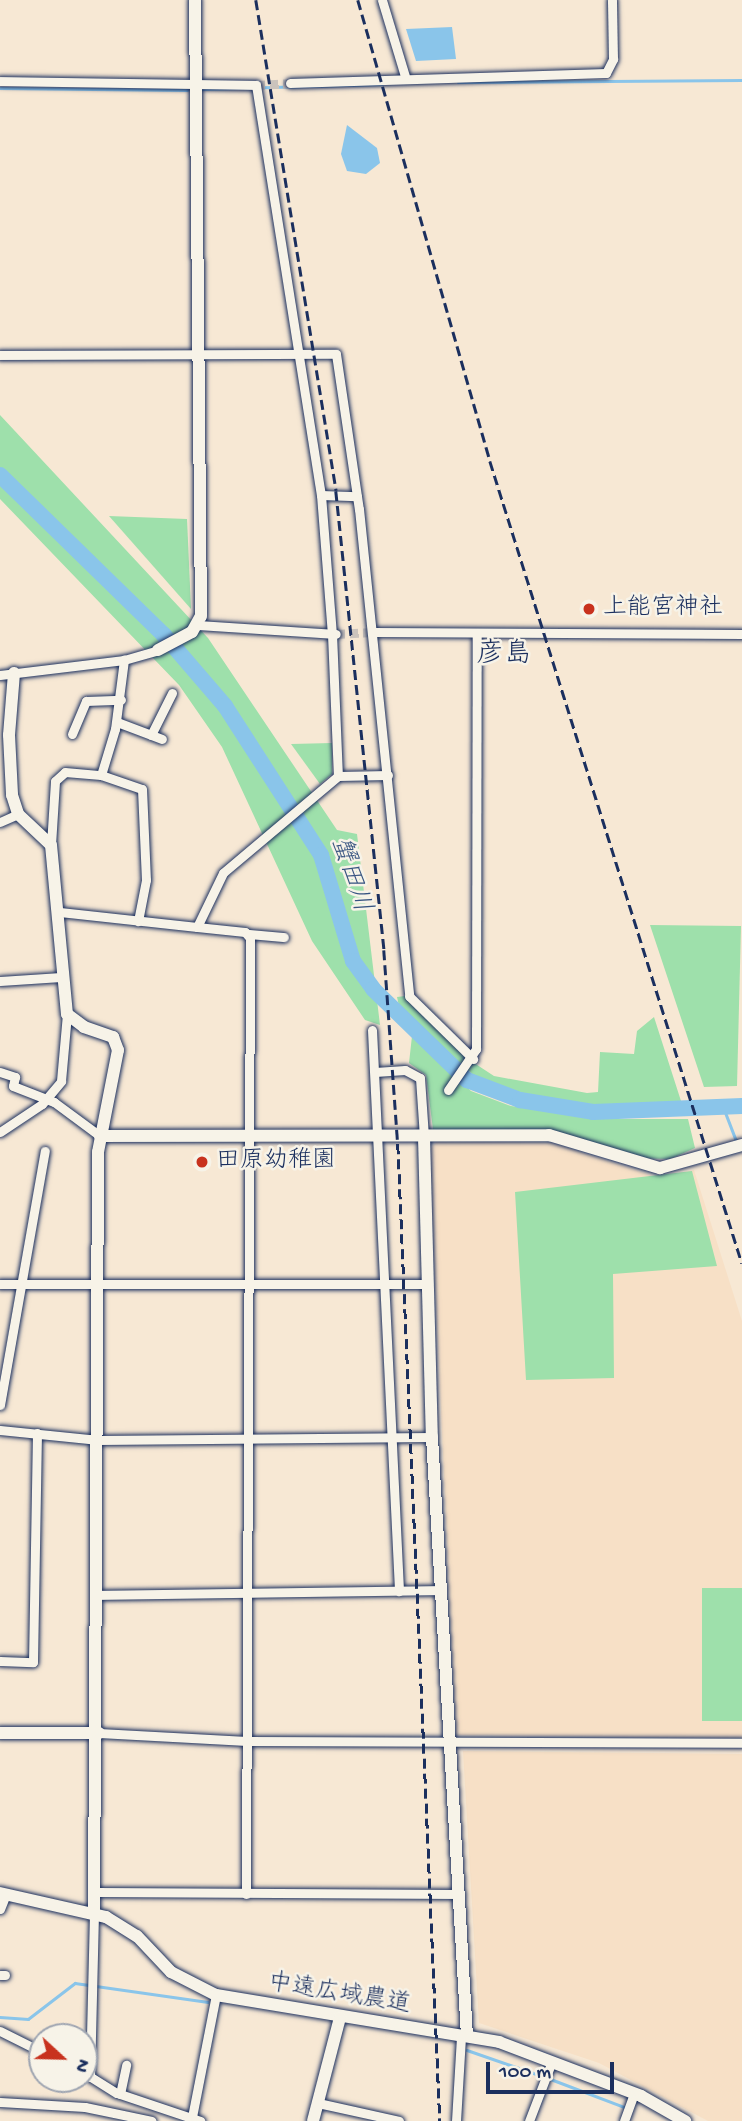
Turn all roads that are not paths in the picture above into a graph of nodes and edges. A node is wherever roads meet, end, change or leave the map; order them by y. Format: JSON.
{"nodes":[{"id":1,"x":195,"y":0,"type":"edge"},
{"id":2,"x":383,"y":0,"type":"edge"},
{"id":3,"x":612,"y":0,"type":"edge"},
{"id":4,"x":405,"y":76,"type":"junction"},
{"id":5,"x":0,"y":81,"type":"edge"},
{"id":6,"x":195,"y":83,"type":"junction"},
{"id":7,"x":289,"y":83,"type":"tunnel mouth"},
{"id":8,"x":0,"y":355,"type":"edge"},
{"id":9,"x":195,"y":355,"type":"junction"},
{"id":10,"x":302,"y":356,"type":"junction"},
{"id":11,"x":321,"y":495,"type":"junction"},
{"id":12,"x":357,"y":496,"type":"junction"},
{"id":13,"x":195,"y":629,"type":"junction"},
{"id":14,"x":373,"y":632,"type":"junction"},
{"id":15,"x":477,"y":633,"type":"junction"},
{"id":16,"x":334,"y":634,"type":"junction"},
{"id":17,"x":742,"y":634,"type":"edge"},
{"id":18,"x":158,"y":650,"type":"joint"},
{"id":19,"x":124,"y":660,"type":"junction"},
{"id":20,"x":14,"y":673,"type":"junction"},
{"id":21,"x":0,"y":675,"type":"edge"},
{"id":22,"x":172,"y":693,"type":"dead end"},
{"id":23,"x":121,"y":700,"type":"junction"},
{"id":24,"x":117,"y":722,"type":"junction"},
{"id":25,"x":72,"y":734,"type":"dead end"},
{"id":26,"x":151,"y":735,"type":"junction"},
{"id":27,"x":162,"y":739,"type":"dead end"},
{"id":28,"x":102,"y":775,"type":"junction"},
{"id":29,"x":388,"y":775,"type":"junction"},
{"id":30,"x":338,"y":776,"type":"junction"},
{"id":31,"x":18,"y":814,"type":"junction"},
{"id":32,"x":0,"y":822,"type":"edge"},
{"id":33,"x":51,"y":845,"type":"junction"},
{"id":34,"x":60,"y":912,"type":"junction"},
{"id":35,"x":138,"y":920,"type":"junction"},
{"id":36,"x":197,"y":927,"type":"junction"},
{"id":37,"x":248,"y":934,"type":"junction"},
{"id":38,"x":284,"y":937,"type":"dead end"},
{"id":39,"x":61,"y":977,"type":"junction"},
{"id":40,"x":0,"y":981,"type":"edge"},
{"id":41,"x":67,"y":1014,"type":"junction"},
{"id":42,"x":372,"y":1030,"type":"dead end"},
{"id":43,"x":472,"y":1061,"type":"junction"},
{"id":44,"x":0,"y":1072,"type":"edge"},
{"id":45,"x":375,"y":1072,"type":"junction"},
{"id":46,"x":448,"y":1090,"type":"dead end"},
{"id":47,"x":46,"y":1100,"type":"junction"},
{"id":48,"x":0,"y":1132,"type":"edge"},
{"id":49,"x":100,"y":1136,"type":"junction"},
{"id":50,"x":249,"y":1136,"type":"junction"},
{"id":51,"x":380,"y":1137,"type":"junction"},
{"id":52,"x":424,"y":1137,"type":"junction"},
{"id":53,"x":742,"y":1145,"type":"edge"},
{"id":54,"x":45,"y":1151,"type":"dead end"},
{"id":55,"x":0,"y":1283,"type":"edge"},
{"id":56,"x":24,"y":1284,"type":"junction"},
{"id":57,"x":428,"y":1284,"type":"junction"},
{"id":58,"x":99,"y":1286,"type":"junction"},
{"id":59,"x":246,"y":1287,"type":"junction"},
{"id":60,"x":387,"y":1288,"type":"junction"},
{"id":61,"x":0,"y":1405,"type":"edge"},
{"id":62,"x":0,"y":1430,"type":"edge"},
{"id":63,"x":37,"y":1433,"type":"junction"},
{"id":64,"x":432,"y":1437,"type":"junction"},
{"id":65,"x":247,"y":1439,"type":"junction"},
{"id":66,"x":395,"y":1439,"type":"junction"},
{"id":67,"x":98,"y":1440,"type":"junction"},
{"id":68,"x":441,"y":1590,"type":"junction"},
{"id":69,"x":247,"y":1591,"type":"junction"},
{"id":70,"x":399,"y":1591,"type":"junction"},
{"id":71,"x":96,"y":1595,"type":"junction"},
{"id":72,"x":0,"y":1661,"type":"edge"},
{"id":73,"x":0,"y":1733,"type":"edge"},
{"id":74,"x":99,"y":1733,"type":"junction"},
{"id":75,"x":247,"y":1741,"type":"junction"},
{"id":76,"x":447,"y":1741,"type":"junction"},
{"id":77,"x":742,"y":1744,"type":"edge"},
{"id":78,"x":97,"y":1892,"type":"junction"},
{"id":79,"x":3,"y":1893,"type":"edge"},
{"id":80,"x":246,"y":1894,"type":"junction"},
{"id":81,"x":459,"y":1894,"type":"junction"},
{"id":82,"x":0,"y":1909,"type":"edge"},
{"id":83,"x":94,"y":1912,"type":"junction"},
{"id":84,"x":216,"y":1995,"type":"junction"},
{"id":85,"x":341,"y":2017,"type":"junction"},
{"id":86,"x":89,"y":2023,"type":"edge"},
{"id":87,"x":0,"y":2031,"type":"edge"},
{"id":88,"x":464,"y":2036,"type":"junction"},
{"id":89,"x":28,"y":2045,"type":"edge"},
{"id":90,"x":552,"y":2061,"type":"junction"},
{"id":91,"x":127,"y":2065,"type":"dead end"},
{"id":92,"x":98,"y":2081,"type":"edge"},
{"id":93,"x":120,"y":2094,"type":"junction"},
{"id":94,"x":634,"y":2094,"type":"junction"},
{"id":95,"x":0,"y":2102,"type":"edge"},
{"id":96,"x":317,"y":2103,"type":"junction"},
{"id":97,"x":196,"y":2119,"type":"edge"},
{"id":98,"x":388,"y":2119,"type":"edge"},
{"id":99,"x":678,"y":2119,"type":"edge"},
{"id":100,"x":152,"y":2121,"type":"edge"},
{"id":101,"x":313,"y":2121,"type":"edge"},
{"id":102,"x":399,"y":2121,"type":"edge"},
{"id":103,"x":456,"y":2121,"type":"edge"},
{"id":104,"x":528,"y":2121,"type":"edge"},
{"id":105,"x":624,"y":2121,"type":"edge"}],
"edges":[{"from":1,"to":6,"type":"street"},
{"from":2,"to":4,"type":"street"},
{"from":3,"to":4,"type":"street"},
{"from":4,"to":7,"type":"street"},
{"from":5,"to":6,"type":"street"},
{"from":6,"to":9,"type":"street"},
{"from":6,"to":10,"type":"street"},
{"from":8,"to":9,"type":"street"},
{"from":9,"to":10,"type":"street"},
{"from":9,"to":13,"type":"street"},
{"from":10,"to":11,"type":"street"},
{"from":10,"to":12,"type":"street"},
{"from":11,"to":12,"type":"street"},
{"from":11,"to":16,"type":"street"},
{"from":12,"to":14,"type":"street"},
{"from":13,"to":16,"type":"street"},
{"from":13,"to":18,"type":"street"},
{"from":14,"to":15,"type":"street"},
{"from":14,"to":29,"type":"street"},
{"from":15,"to":17,"type":"street"},
{"from":15,"to":43,"type":"street"},
{"from":16,"to":30,"type":"street"},
{"from":18,"to":19,"type":"street"},
{"from":19,"to":20,"type":"street"},
{"from":19,"to":23,"type":"street"},
{"from":20,"to":21,"type":"street"},
{"from":20,"to":31,"type":"street"},
{"from":22,"to":26,"type":"street"},
{"from":23,"to":24,"type":"street"},
{"from":23,"to":25,"type":"street"},
{"from":24,"to":26,"type":"street"},
{"from":24,"to":28,"type":"street"},
{"from":26,"to":27,"type":"street"},
{"from":28,"to":33,"type":"street"},
{"from":28,"to":35,"type":"street"},
{"from":29,"to":30,"type":"street"},
{"from":29,"to":43,"type":"street"},
{"from":30,"to":36,"type":"street"},
{"from":31,"to":32,"type":"street"},
{"from":31,"to":33,"type":"street"},
{"from":33,"to":34,"type":"street"},
{"from":34,"to":35,"type":"street"},
{"from":34,"to":39,"type":"street"},
{"from":35,"to":36,"type":"street"},
{"from":36,"to":37,"type":"street"},
{"from":37,"to":38,"type":"street"},
{"from":37,"to":50,"type":"street"},
{"from":39,"to":40,"type":"street"},
{"from":39,"to":41,"type":"street"},
{"from":41,"to":47,"type":"street"},
{"from":41,"to":49,"type":"street"},
{"from":42,"to":45,"type":"street"},
{"from":43,"to":46,"type":"street"},
{"from":44,"to":47,"type":"street"},
{"from":45,"to":51,"type":"street"},
{"from":45,"to":52,"type":"street"},
{"from":47,"to":48,"type":"street"},
{"from":47,"to":49,"type":"street"},
{"from":49,"to":50,"type":"street"},
{"from":49,"to":58,"type":"street"},
{"from":50,"to":51,"type":"street"},
{"from":50,"to":59,"type":"street"},
{"from":51,"to":52,"type":"street"},
{"from":51,"to":60,"type":"street"},
{"from":52,"to":53,"type":"street"},
{"from":52,"to":57,"type":"street"},
{"from":54,"to":56,"type":"street"},
{"from":55,"to":56,"type":"street"},
{"from":56,"to":58,"type":"street"},
{"from":56,"to":61,"type":"street"},
{"from":57,"to":60,"type":"street"},
{"from":57,"to":64,"type":"street"},
{"from":58,"to":59,"type":"street"},
{"from":58,"to":67,"type":"street"},
{"from":59,"to":60,"type":"street"},
{"from":59,"to":65,"type":"street"},
{"from":60,"to":66,"type":"street"},
{"from":62,"to":63,"type":"street"},
{"from":63,"to":67,"type":"street"},
{"from":63,"to":72,"type":"street"},
{"from":64,"to":66,"type":"street"},
{"from":64,"to":68,"type":"street"},
{"from":65,"to":66,"type":"street"},
{"from":65,"to":67,"type":"street"},
{"from":65,"to":69,"type":"street"},
{"from":66,"to":70,"type":"street"},
{"from":67,"to":71,"type":"street"},
{"from":68,"to":70,"type":"street"},
{"from":68,"to":76,"type":"street"},
{"from":69,"to":70,"type":"street"},
{"from":69,"to":71,"type":"street"},
{"from":69,"to":75,"type":"street"},
{"from":71,"to":74,"type":"street"},
{"from":73,"to":74,"type":"street"},
{"from":74,"to":75,"type":"street"},
{"from":74,"to":78,"type":"street"},
{"from":75,"to":76,"type":"street"},
{"from":75,"to":80,"type":"street"},
{"from":76,"to":77,"type":"street"},
{"from":76,"to":81,"type":"street"},
{"from":78,"to":80,"type":"street"},
{"from":78,"to":83,"type":"street"},
{"from":79,"to":82,"type":"street"},
{"from":79,"to":83,"type":"street","name":"中遠広域農道"},
{"from":80,"to":81,"type":"street"},
{"from":81,"to":88,"type":"street"},
{"from":83,"to":84,"type":"street","name":"中遠広域農道"},
{"from":83,"to":86,"type":"street"},
{"from":84,"to":85,"type":"street","name":"中遠広域農道"},
{"from":84,"to":97,"type":"street"},
{"from":85,"to":88,"type":"street","name":"中遠広域農道"},
{"from":85,"to":96,"type":"street"},
{"from":87,"to":89,"type":"street"},
{"from":88,"to":90,"type":"street","name":"中遠広域農道"},
{"from":88,"to":103,"type":"street"},
{"from":90,"to":94,"type":"street","name":"中遠広域農道"},
{"from":90,"to":104,"type":"street"},
{"from":91,"to":93,"type":"street"},
{"from":92,"to":93,"type":"street"},
{"from":93,"to":97,"type":"street"},
{"from":94,"to":99,"type":"street","name":"中遠広域農道"},
{"from":94,"to":105,"type":"street"},
{"from":95,"to":100,"type":"street"},
{"from":96,"to":98,"type":"street"},
{"from":96,"to":101,"type":"street"},
{"from":98,"to":102,"type":"street"}]}
